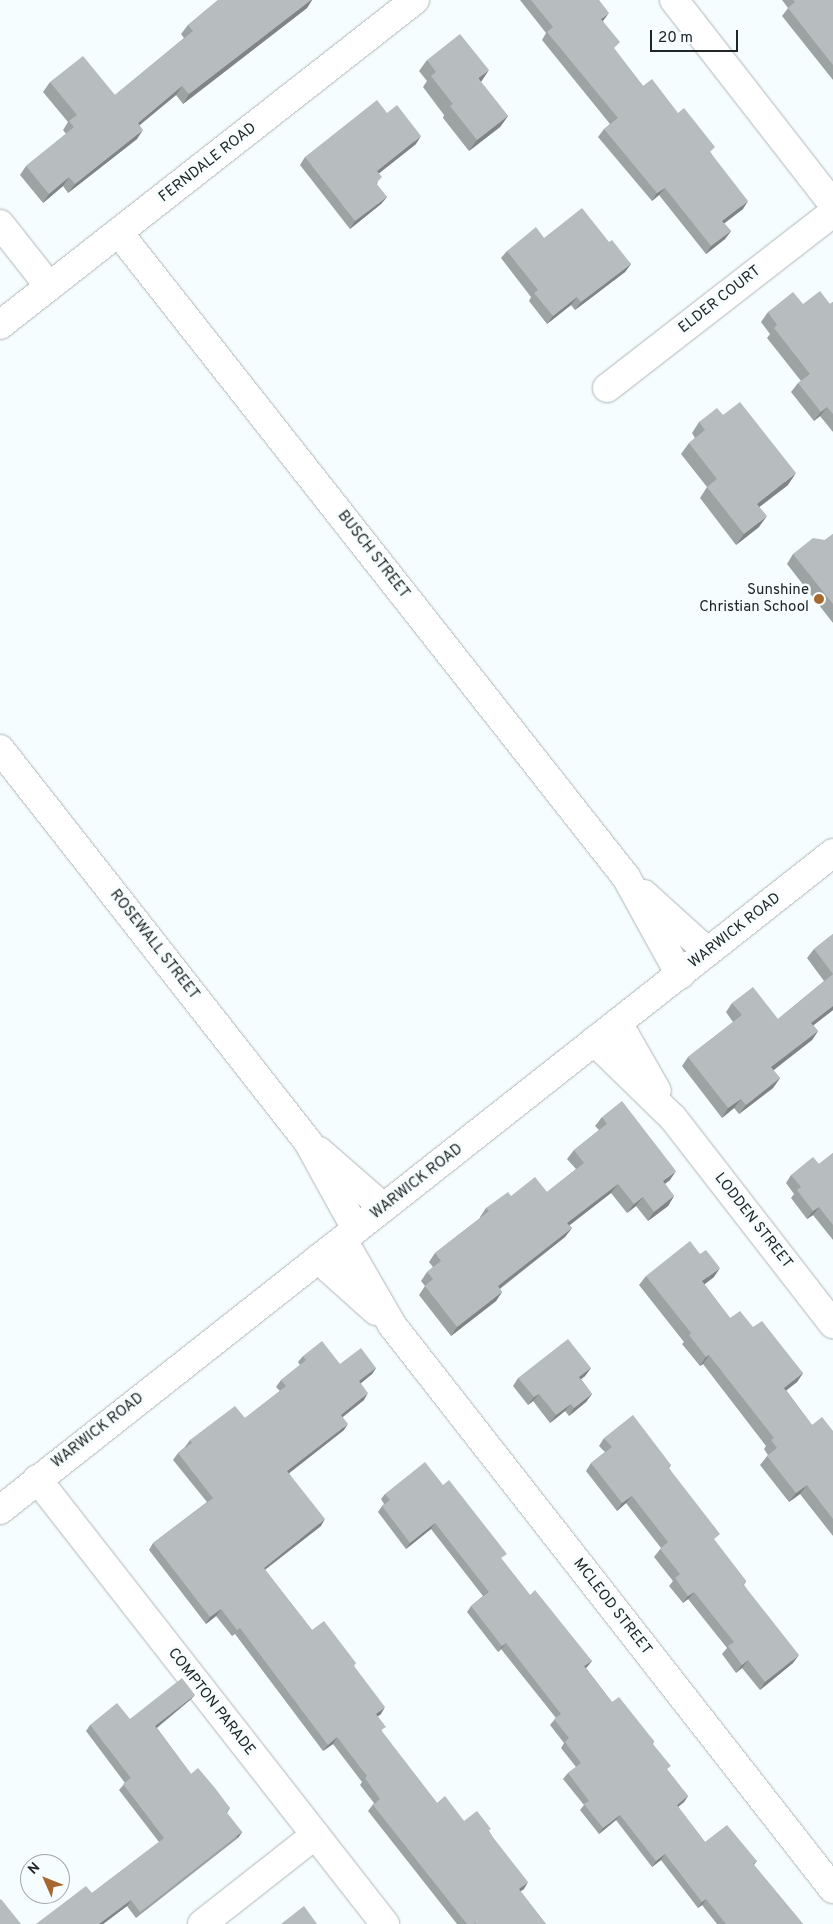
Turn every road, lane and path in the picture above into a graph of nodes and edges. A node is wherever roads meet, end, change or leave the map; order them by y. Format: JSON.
{"nodes":[{"id":1,"x":415,"y":0,"type":"edge"},
{"id":2,"x":674,"y":0,"type":"edge"},
{"id":3,"x":833,"y":204,"type":"edge"},
{"id":4,"x":833,"y":213,"type":"edge"},
{"id":5,"x":0,"y":224,"type":"edge"},
{"id":6,"x":119,"y":233,"type":"junction"},
{"id":7,"x":49,"y":286,"type":"junction"},
{"id":8,"x":0,"y":325,"type":"edge"},
{"id":9,"x":607,"y":388,"type":"dead end"},
{"id":10,"x":0,"y":749,"type":"edge"},
{"id":11,"x":833,"y":853,"type":"edge"},
{"id":12,"x":626,"y":878,"type":"junction"},
{"id":13,"x":708,"y":952,"type":"junction"},
{"id":14,"x":680,"y":975,"type":"junction"},
{"id":15,"x":618,"y":1023,"type":"junction"},
{"id":16,"x":594,"y":1041,"type":"junction"},
{"id":17,"x":673,"y":1118,"type":"junction"},
{"id":18,"x":308,"y":1142,"type":"junction"},
{"id":19,"x":384,"y":1208,"type":"junction"},
{"id":20,"x":350,"y":1235,"type":"junction"},
{"id":21,"x":318,"y":1259,"type":"junction"},
{"id":22,"x":833,"y":1324,"type":"edge"},
{"id":23,"x":392,"y":1325,"type":"junction"},
{"id":24,"x":37,"y":1479,"type":"junction"},
{"id":25,"x":1,"y":1508,"type":"edge"},
{"id":26,"x":315,"y":1835,"type":"junction"},
{"id":27,"x":833,"y":1889,"type":"edge"},
{"id":28,"x":202,"y":1924,"type":"edge"},
{"id":29,"x":385,"y":1924,"type":"edge"}],
"edges":[{"from":1,"to":6,"type":"street","name":"FERNDALE ROAD"},
{"from":2,"to":3,"type":"street"},
{"from":4,"to":9,"type":"street","name":"ELDER COURT"},
{"from":5,"to":7,"type":"street"},
{"from":6,"to":7,"type":"street","name":"FERNDALE ROAD"},
{"from":6,"to":12,"type":"street","name":"BUSCH STREET"},
{"from":7,"to":8,"type":"street","name":"FERNDALE ROAD"},
{"from":10,"to":18,"type":"street","name":"ROSEWALL STREET"},
{"from":11,"to":13,"type":"street","name":"WARWICK ROAD"},
{"from":12,"to":13,"type":"street","name":"BUSCH STREET"},
{"from":12,"to":14,"type":"street","name":"BUSCH STREET"},
{"from":13,"to":14,"type":"street","name":"WARWICK ROAD"},
{"from":14,"to":15,"type":"street","name":"WARWICK ROAD"},
{"from":15,"to":16,"type":"street","name":"WARWICK ROAD"},
{"from":15,"to":17,"type":"street","name":"LODDEN STREET"},
{"from":16,"to":17,"type":"street","name":"LODDEN STREET"},
{"from":16,"to":19,"type":"street","name":"WARWICK ROAD"},
{"from":17,"to":22,"type":"street","name":"LODDEN STREET"},
{"from":18,"to":19,"type":"street","name":"ROSEWALL STREET"},
{"from":18,"to":20,"type":"street","name":"ROSEWALL STREET"},
{"from":19,"to":20,"type":"street","name":"WARWICK ROAD"},
{"from":20,"to":21,"type":"street","name":"WARWICK ROAD"},
{"from":20,"to":23,"type":"street","name":"MCLEOD STREET"},
{"from":21,"to":23,"type":"street","name":"MCLEOD STREET"},
{"from":21,"to":24,"type":"street","name":"WARWICK ROAD"},
{"from":23,"to":27,"type":"street","name":"MCLEOD STREET"},
{"from":24,"to":25,"type":"street","name":"WARWICK ROAD"},
{"from":24,"to":26,"type":"street","name":"COMPTON PARADE"},
{"from":26,"to":28,"type":"street"},
{"from":26,"to":29,"type":"street","name":"COMPTON PARADE"}]}
